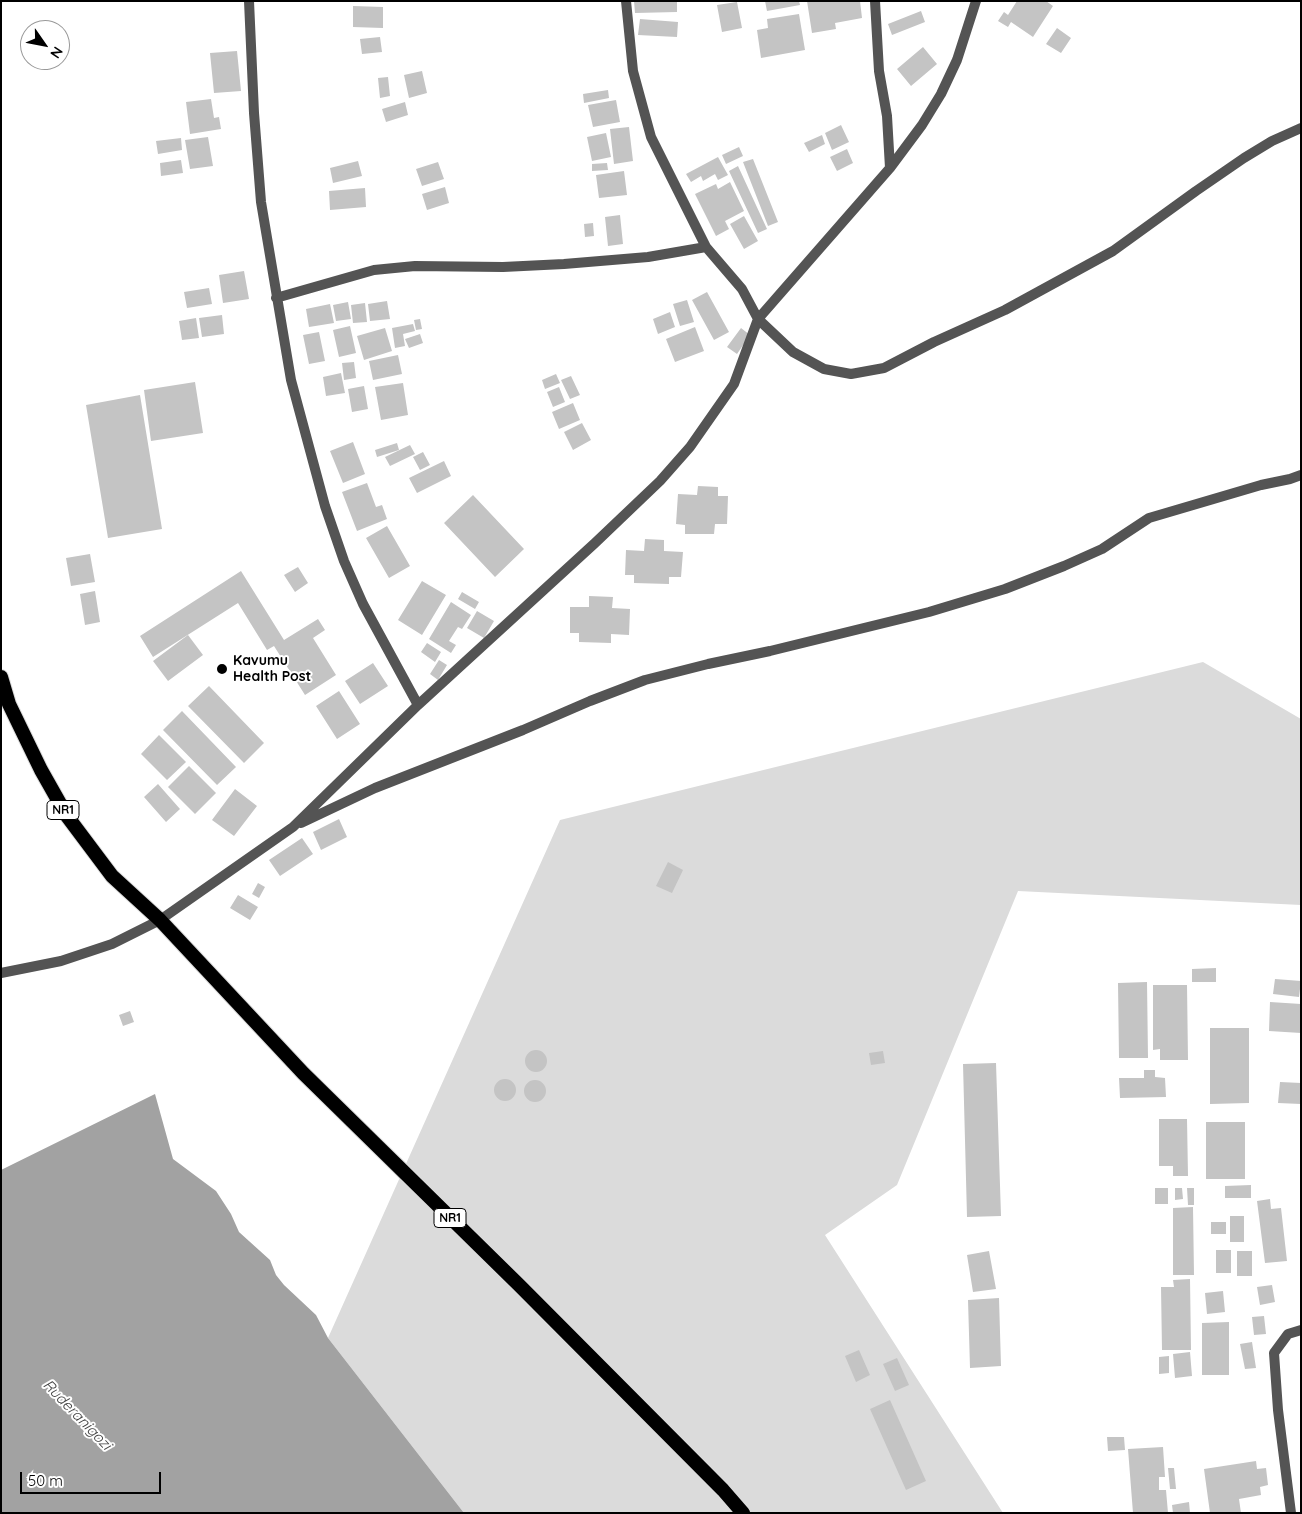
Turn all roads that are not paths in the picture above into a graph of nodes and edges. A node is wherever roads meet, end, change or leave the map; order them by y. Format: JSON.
{"nodes":[{"id":1,"x":249,"y":1,"type":"edge"},
{"id":2,"x":626,"y":1,"type":"edge"},
{"id":3,"x":875,"y":1,"type":"edge"},
{"id":4,"x":976,"y":1,"type":"edge"},
{"id":5,"x":1301,"y":128,"type":"edge"},
{"id":6,"x":890,"y":168,"type":"junction"},
{"id":7,"x":706,"y":247,"type":"junction"},
{"id":8,"x":276,"y":298,"type":"junction"},
{"id":9,"x":758,"y":319,"type":"junction"},
{"id":10,"x":1301,"y":475,"type":"edge"},
{"id":11,"x":1,"y":676,"type":"edge"},
{"id":12,"x":418,"y":705,"type":"junction"},
{"id":13,"x":293,"y":827,"type":"junction"},
{"id":14,"x":160,"y":920,"type":"junction"},
{"id":15,"x":1,"y":973,"type":"edge"},
{"id":16,"x":1301,"y":1330,"type":"edge"},
{"id":17,"x":743,"y":1513,"type":"edge"},
{"id":18,"x":1291,"y":1513,"type":"edge"}],
"edges":[{"from":1,"to":8,"type":"street"},
{"from":2,"to":7,"type":"street"},
{"from":3,"to":6,"type":"street"},
{"from":4,"to":6,"type":"street"},
{"from":5,"to":9,"type":"street"},
{"from":6,"to":9,"type":"street"},
{"from":7,"to":8,"type":"street"},
{"from":7,"to":9,"type":"street"},
{"from":8,"to":12,"type":"street"},
{"from":9,"to":12,"type":"street"},
{"from":10,"to":13,"type":"street"},
{"from":11,"to":14,"type":"highway","number":"NR1"},
{"from":12,"to":13,"type":"street"},
{"from":13,"to":14,"type":"street"},
{"from":14,"to":15,"type":"street"},
{"from":14,"to":17,"type":"highway","number":"NR1"},
{"from":16,"to":18,"type":"street"}]}
